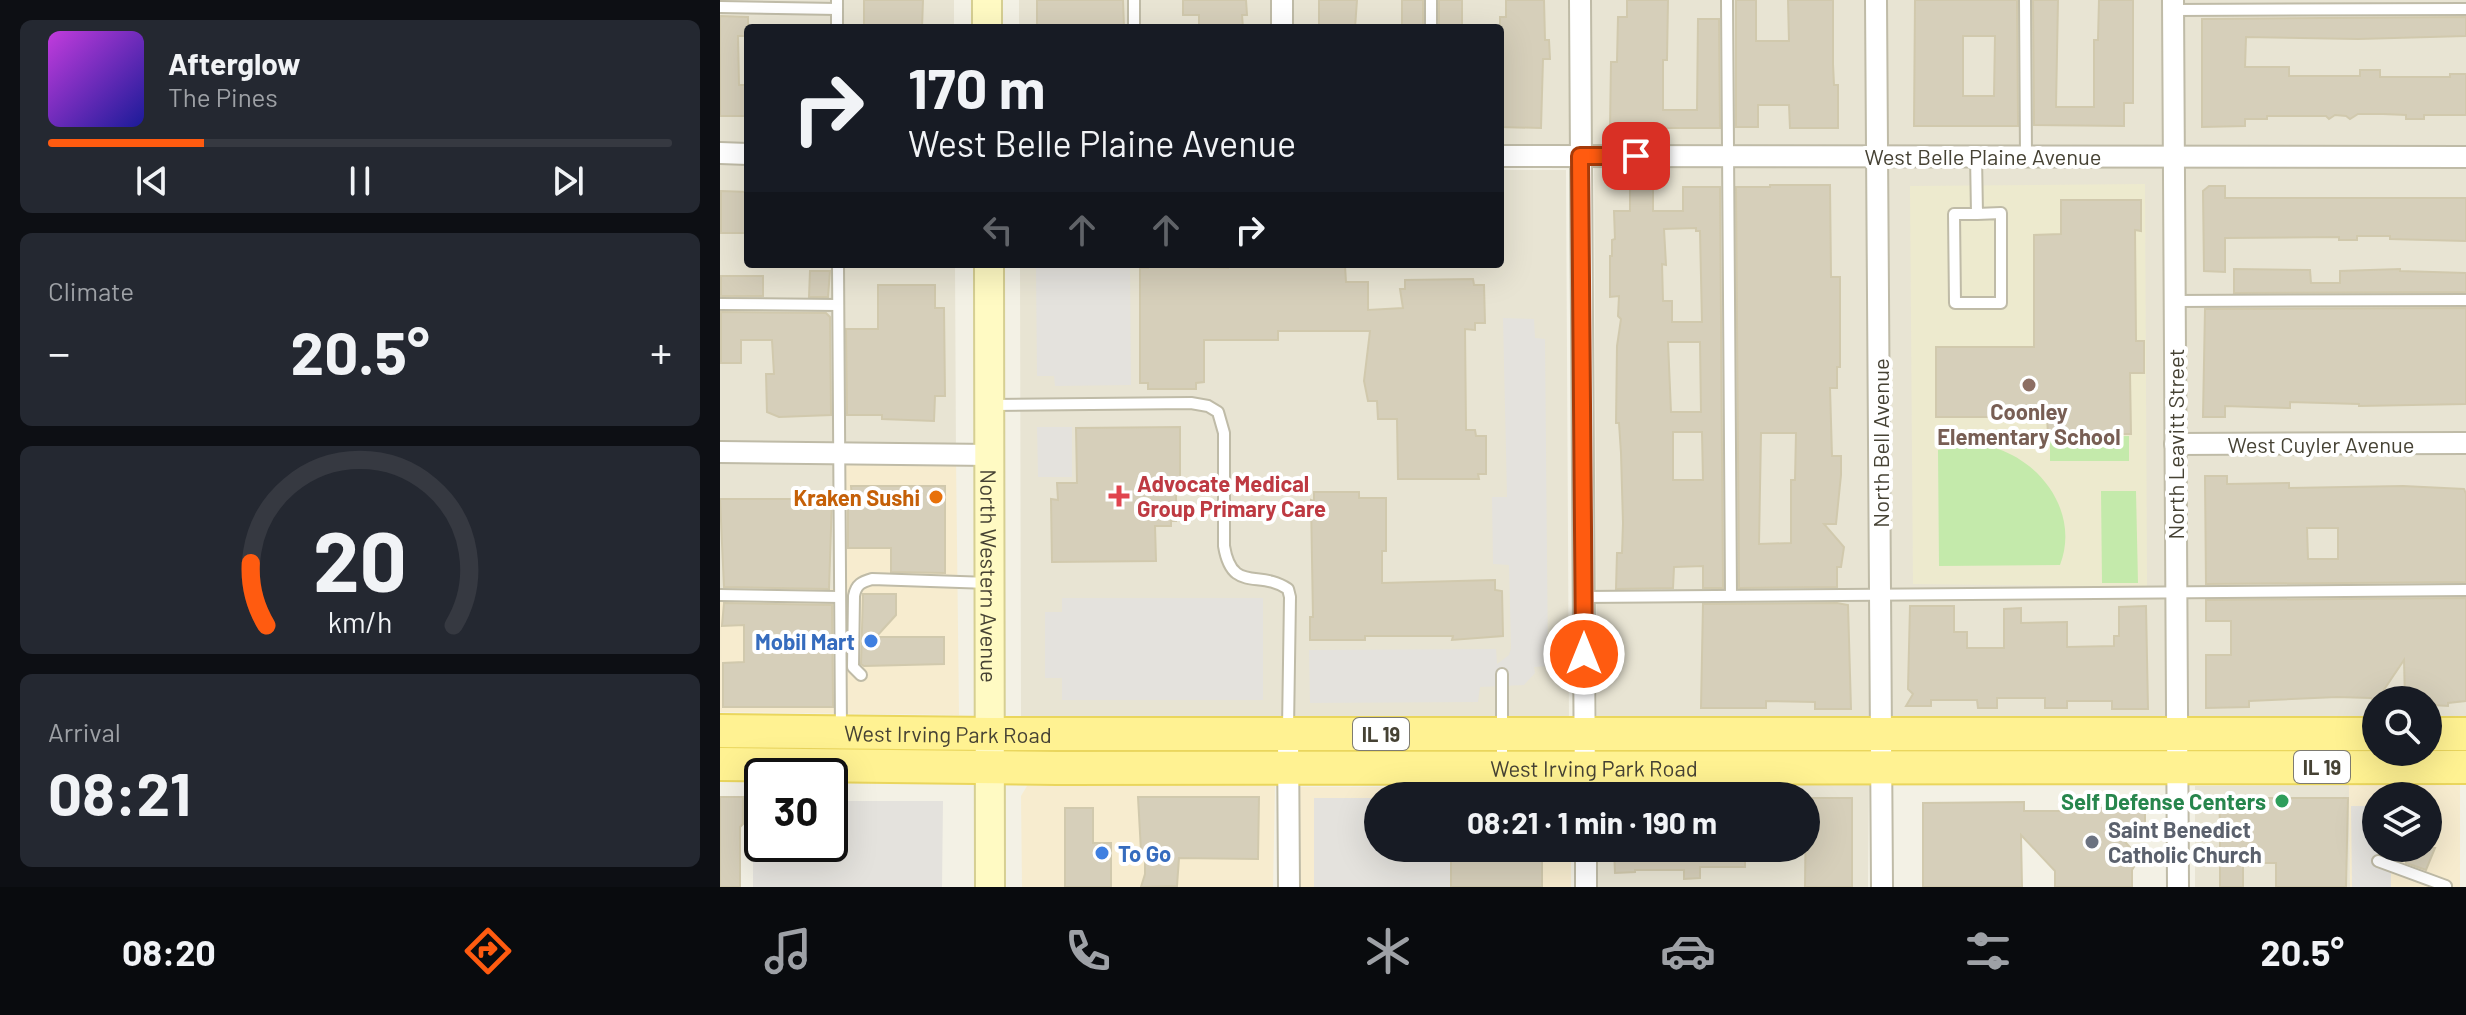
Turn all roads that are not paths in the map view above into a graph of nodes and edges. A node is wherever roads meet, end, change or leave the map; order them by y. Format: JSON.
{"nodes":[{"id":1,"x":987,"y":0,"type":"edge"},
{"id":2,"x":1134,"y":0,"type":"edge"},
{"id":3,"x":1282,"y":0,"type":"edge"},
{"id":4,"x":1431,"y":0,"type":"edge"},
{"id":5,"x":1580,"y":0,"type":"edge"},
{"id":6,"x":1727,"y":0,"type":"edge"},
{"id":7,"x":1876,"y":0,"type":"edge"},
{"id":8,"x":2025,"y":0,"type":"edge"},
{"id":9,"x":837,"y":5,"type":"edge"},
{"id":10,"x":2173,"y":5,"type":"edge"},
{"id":11,"x":720,"y":7,"type":"edge"},
{"id":12,"x":2466,"y":9,"type":"edge"},
{"id":13,"x":987,"y":24,"type":"edge"},
{"id":14,"x":1134,"y":24,"type":"edge"},
{"id":15,"x":1282,"y":24,"type":"edge"},
{"id":16,"x":1431,"y":24,"type":"edge"},
{"id":17,"x":720,"y":153,"type":"edge"},
{"id":18,"x":744,"y":154,"type":"edge"},
{"id":19,"x":1504,"y":156,"type":"edge"},
{"id":20,"x":1580,"y":156,"type":"junction"},
{"id":21,"x":1728,"y":156,"type":"junction"},
{"id":22,"x":1877,"y":156,"type":"junction"},
{"id":23,"x":1976,"y":156,"type":"junction"},
{"id":24,"x":2174,"y":156,"type":"junction"},
{"id":25,"x":2026,"y":157,"type":"junction"},
{"id":26,"x":2466,"y":157,"type":"edge"},
{"id":27,"x":1977,"y":214,"type":"junction"},
{"id":28,"x":838,"y":268,"type":"edge"},
{"id":29,"x":989,"y":268,"type":"edge"},
{"id":30,"x":2466,"y":300,"type":"edge"},
{"id":31,"x":2174,"y":301,"type":"junction"},
{"id":32,"x":720,"y":304,"type":"edge"},
{"id":33,"x":838,"y":305,"type":"junction"},
{"id":34,"x":991,"y":405,"type":"junction"},
{"id":35,"x":2466,"y":443,"type":"edge"},
{"id":36,"x":2175,"y":444,"type":"junction"},
{"id":37,"x":720,"y":452,"type":"edge"},
{"id":38,"x":839,"y":453,"type":"junction"},
{"id":39,"x":991,"y":455,"type":"junction"},
{"id":40,"x":991,"y":583,"type":"junction"},
{"id":41,"x":2466,"y":590,"type":"edge"},
{"id":42,"x":2176,"y":592,"type":"junction"},
{"id":43,"x":1881,"y":594,"type":"junction"},
{"id":44,"x":720,"y":595,"type":"edge"},
{"id":45,"x":1731,"y":595,"type":"junction"},
{"id":46,"x":840,"y":597,"type":"junction"},
{"id":47,"x":1584,"y":597,"type":"junction"},
{"id":48,"x":1502,"y":674,"type":"dead end"},
{"id":49,"x":861,"y":675,"type":"dead end"},
{"id":50,"x":720,"y":731,"type":"edge"},
{"id":51,"x":991,"y":734,"type":"junction"},
{"id":52,"x":1288,"y":734,"type":"junction"},
{"id":53,"x":1502,"y":734,"type":"junction"},
{"id":54,"x":1585,"y":734,"type":"junction"},
{"id":55,"x":1882,"y":734,"type":"junction"},
{"id":56,"x":2177,"y":734,"type":"junction"},
{"id":57,"x":2362,"y":734,"type":"edge"},
{"id":58,"x":2442,"y":734,"type":"edge"},
{"id":59,"x":2466,"y":734,"type":"edge"},
{"id":60,"x":841,"y":749,"type":"junction"},
{"id":61,"x":720,"y":764,"type":"edge"},
{"id":62,"x":990,"y":767,"type":"junction"},
{"id":63,"x":2466,"y":767,"type":"edge"},
{"id":64,"x":1288,"y":768,"type":"junction"},
{"id":65,"x":1502,"y":768,"type":"junction"},
{"id":66,"x":1882,"y":768,"type":"junction"},
{"id":67,"x":2177,"y":768,"type":"junction"},
{"id":68,"x":1437,"y":782,"type":"edge"},
{"id":69,"x":1585,"y":782,"type":"edge"},
{"id":70,"x":1586,"y":862,"type":"edge"},
{"id":71,"x":2381,"y":862,"type":"edge"},
{"id":72,"x":2446,"y":886,"type":"edge"},
{"id":73,"x":990,"y":887,"type":"edge"},
{"id":74,"x":1289,"y":887,"type":"edge"},
{"id":75,"x":1586,"y":887,"type":"edge"},
{"id":76,"x":1882,"y":887,"type":"edge"},
{"id":77,"x":2178,"y":887,"type":"edge"}],
"edges":[{"from":1,"to":13,"type":"main road"},
{"from":2,"to":14,"type":"lane"},
{"from":3,"to":15,"type":"street"},
{"from":4,"to":16,"type":"lane"},
{"from":5,"to":20,"type":"street"},
{"from":6,"to":21,"type":"lane"},
{"from":7,"to":22,"type":"street","name":"North Bell Avenue"},
{"from":8,"to":25,"type":"lane"},
{"from":9,"to":11,"type":"lane"},
{"from":10,"to":12,"type":"lane"},
{"from":10,"to":24,"type":"street","name":"North Leavitt Street"},
{"from":17,"to":18,"type":"street"},
{"from":19,"to":20,"type":"street","name":"West Belle Plaine Avenue"},
{"from":20,"to":21,"type":"street","name":"West Belle Plaine Avenue"},
{"from":20,"to":47,"type":"street"},
{"from":21,"to":22,"type":"street","name":"West Belle Plaine Avenue"},
{"from":21,"to":45,"type":"lane"},
{"from":22,"to":23,"type":"street","name":"West Belle Plaine Avenue"},
{"from":22,"to":43,"type":"street","name":"North Bell Avenue"},
{"from":23,"to":25,"type":"street","name":"West Belle Plaine Avenue"},
{"from":23,"to":27,"type":"lane"},
{"from":24,"to":25,"type":"street","name":"West Belle Plaine Avenue"},
{"from":24,"to":26,"type":"street","name":"West Belle Plaine Avenue"},
{"from":24,"to":31,"type":"street","name":"North Leavitt Street"},
{"from":27,"to":27,"type":"lane"},
{"from":28,"to":33,"type":"lane"},
{"from":29,"to":34,"type":"main road","name":"North Western Avenue"},
{"from":30,"to":31,"type":"lane"},
{"from":31,"to":36,"type":"street","name":"North Leavitt Street"},
{"from":32,"to":33,"type":"lane"},
{"from":33,"to":38,"type":"lane"},
{"from":34,"to":39,"type":"main road","name":"North Western Avenue"},
{"from":34,"to":52,"type":"lane"},
{"from":35,"to":36,"type":"street","name":"West Cuyler Avenue"},
{"from":36,"to":42,"type":"street","name":"North Leavitt Street"},
{"from":37,"to":38,"type":"street"},
{"from":38,"to":39,"type":"street"},
{"from":38,"to":46,"type":"lane"},
{"from":39,"to":40,"type":"main road","name":"North Western Avenue"},
{"from":40,"to":49,"type":"lane"},
{"from":40,"to":51,"type":"main road","name":"North Western Avenue"},
{"from":41,"to":42,"type":"lane"},
{"from":42,"to":43,"type":"lane"},
{"from":42,"to":56,"type":"street","name":"North Leavitt Street"},
{"from":43,"to":45,"type":"lane"},
{"from":43,"to":55,"type":"street","name":"North Bell Avenue"},
{"from":44,"to":46,"type":"lane"},
{"from":45,"to":47,"type":"lane"},
{"from":46,"to":60,"type":"lane"},
{"from":47,"to":54,"type":"street"},
{"from":48,"to":53,"type":"lane"},
{"from":50,"to":60,"type":"main road","name":"West Irving Park Road","number":"IL 19"},
{"from":51,"to":52,"type":"main road","name":"West Irving Park Road","number":"IL 19"},
{"from":51,"to":60,"type":"main road","name":"West Irving Park Road","number":"IL 19"},
{"from":51,"to":62,"type":"main road","name":"North Western Avenue"},
{"from":52,"to":53,"type":"main road","name":"West Irving Park Road","number":"IL 19"},
{"from":52,"to":64,"type":"street"},
{"from":53,"to":54,"type":"main road","name":"West Irving Park Road","number":"IL 19"},
{"from":53,"to":65,"type":"lane"},
{"from":54,"to":55,"type":"main road","name":"West Irving Park Road","number":"IL 19"},
{"from":54,"to":69,"type":"street"},
{"from":55,"to":56,"type":"main road","name":"West Irving Park Road","number":"IL 19"},
{"from":55,"to":66,"type":"street","name":"North Bell Avenue"},
{"from":56,"to":57,"type":"main road","name":"West Irving Park Road","number":"IL 19"},
{"from":56,"to":67,"type":"street","name":"North Leavitt Street"},
{"from":58,"to":59,"type":"main road"},
{"from":60,"to":61,"type":"main road","name":"West Irving Park Road","number":"IL 19"},
{"from":60,"to":62,"type":"main road","name":"West Irving Park Road","number":"IL 19"},
{"from":62,"to":64,"type":"main road","name":"West Irving Park Road","number":"IL 19"},
{"from":62,"to":73,"type":"main road","name":"North Western Avenue"},
{"from":63,"to":67,"type":"main road","name":"West Irving Park Road","number":"IL 19"},
{"from":64,"to":68,"type":"main road","name":"West Irving Park Road","number":"IL 19"},
{"from":64,"to":74,"type":"street"},
{"from":65,"to":68,"type":"main road","name":"West Irving Park Road","number":"IL 19"},
{"from":65,"to":69,"type":"main road","name":"West Irving Park Road","number":"IL 19"},
{"from":66,"to":67,"type":"main road","name":"West Irving Park Road","number":"IL 19"},
{"from":66,"to":69,"type":"main road","name":"West Irving Park Road","number":"IL 19"},
{"from":66,"to":76,"type":"street","name":"North Bell Avenue"},
{"from":67,"to":77,"type":"street","name":"North Leavitt Street"},
{"from":70,"to":75,"type":"street"},
{"from":71,"to":72,"type":"lane"}]}
